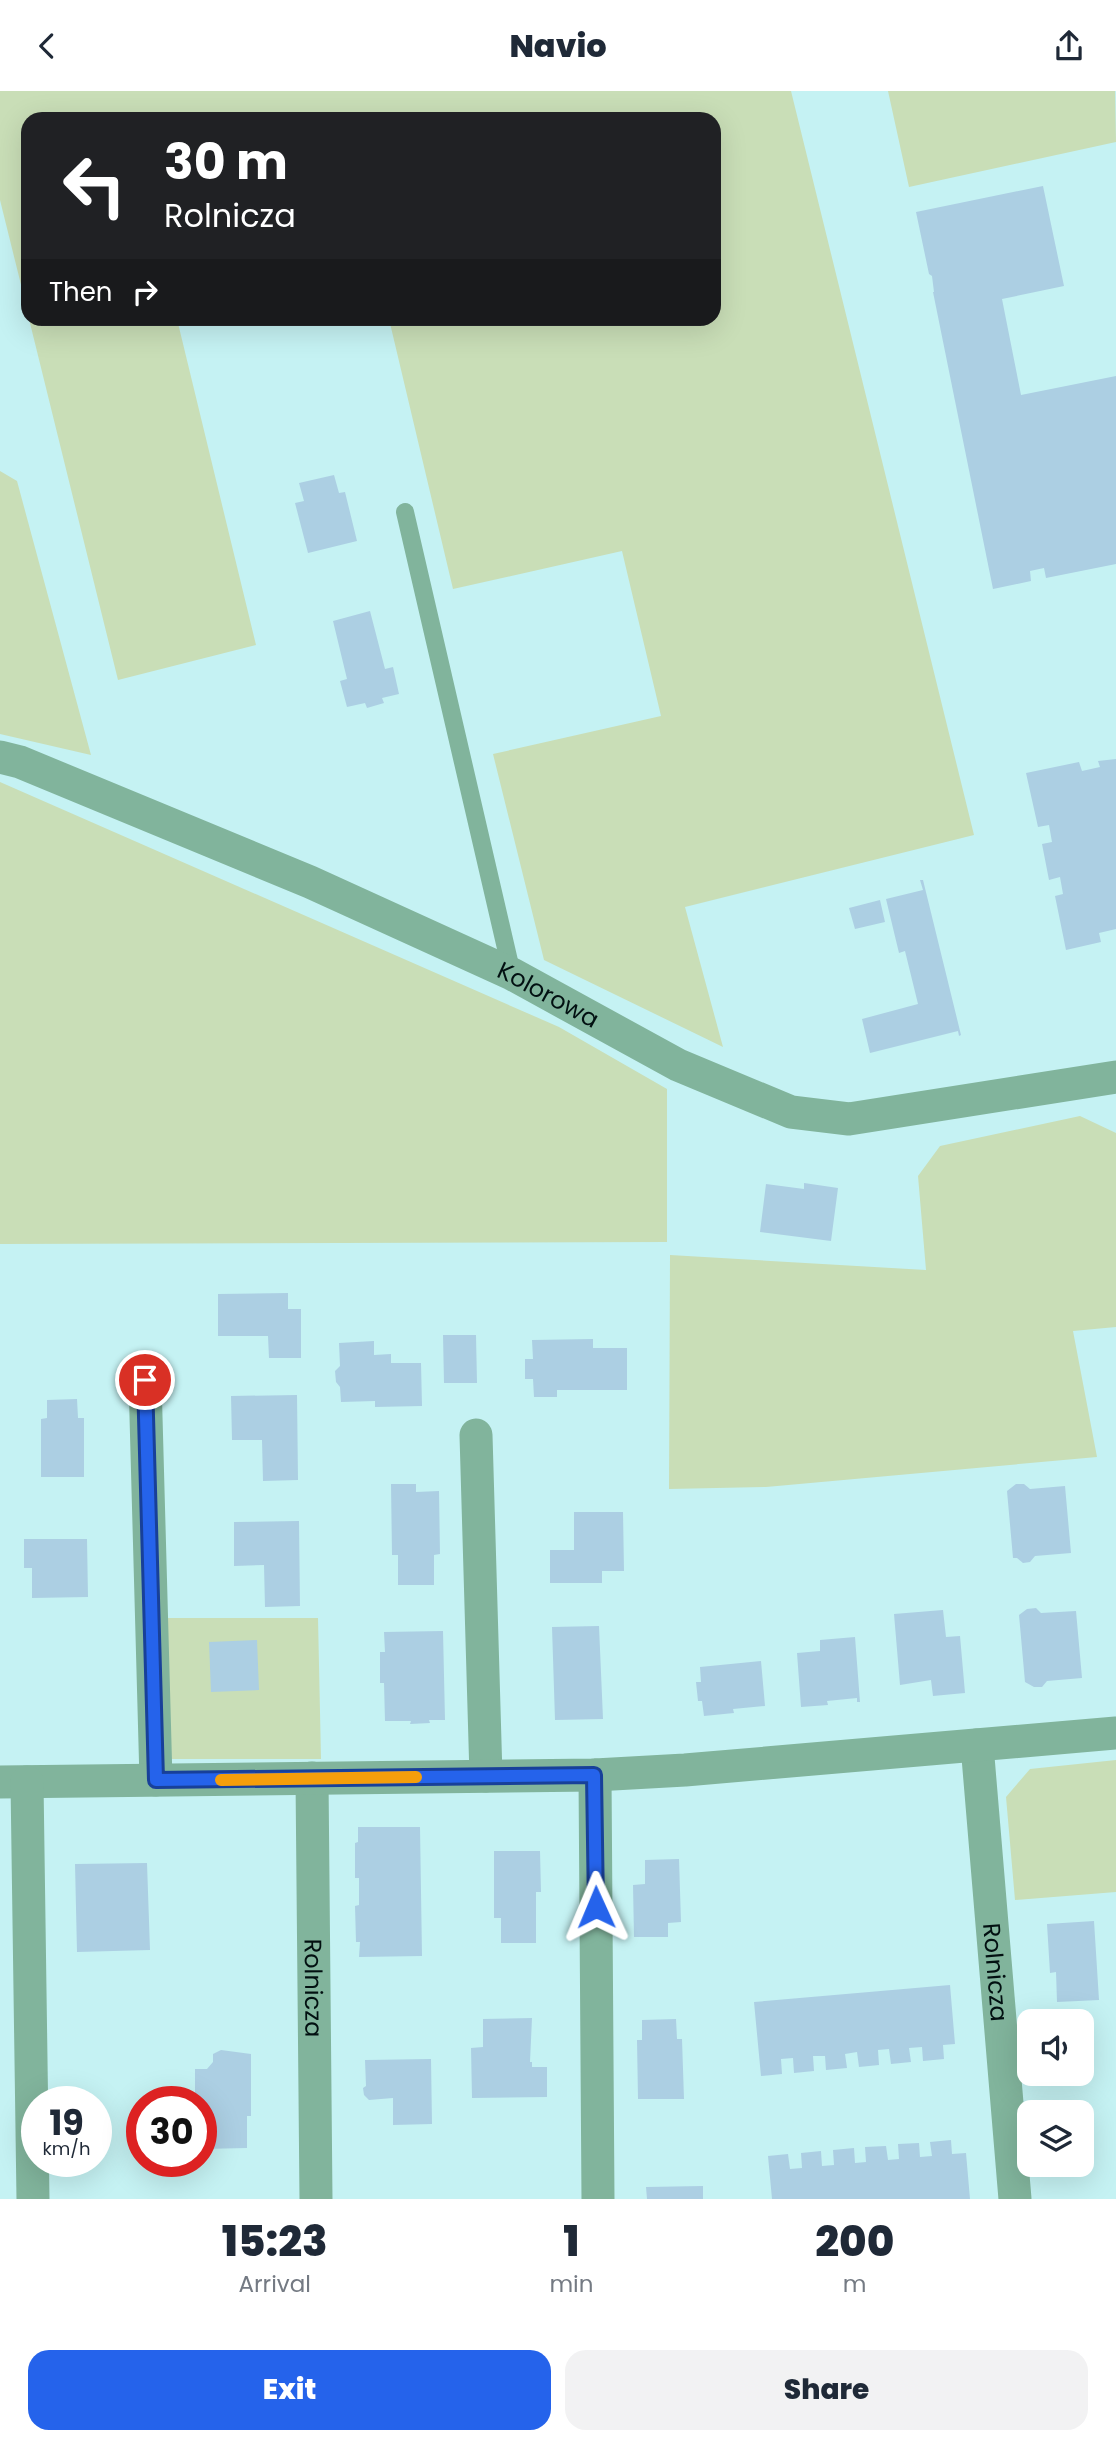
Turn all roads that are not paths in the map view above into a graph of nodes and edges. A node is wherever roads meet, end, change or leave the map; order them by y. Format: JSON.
{"nodes":[{"id":1,"x":405,"y":512,"type":"dead end"},
{"id":2,"x":0,"y":757,"type":"edge"},
{"id":3,"x":512,"y":974,"type":"junction"},
{"id":4,"x":1116,"y":1077,"type":"edge"},
{"id":5,"x":145,"y":1380,"type":"dead end"},
{"id":6,"x":476,"y":1435,"type":"dead end"},
{"id":7,"x":1116,"y":1733,"type":"edge"},
{"id":8,"x":977,"y":1745,"type":"junction"},
{"id":9,"x":594,"y":1775,"type":"junction"},
{"id":10,"x":486,"y":1776,"type":"junction"},
{"id":11,"x":312,"y":1779,"type":"junction"},
{"id":12,"x":156,"y":1780,"type":"junction"},
{"id":13,"x":14,"y":1782,"type":"edge"},
{"id":14,"x":33,"y":2199,"type":"edge"},
{"id":15,"x":316,"y":2199,"type":"edge"},
{"id":16,"x":598,"y":2199,"type":"edge"},
{"id":17,"x":1015,"y":2199,"type":"edge"}],
"edges":[{"from":1,"to":3,"type":"lane"},
{"from":2,"to":3,"type":"street","name":"Kolorowa"},
{"from":3,"to":4,"type":"street","name":"Kolorowa"},
{"from":5,"to":12,"type":"street"},
{"from":6,"to":10,"type":"street"},
{"from":7,"to":8,"type":"street"},
{"from":8,"to":9,"type":"street"},
{"from":8,"to":17,"type":"street","name":"Rolnicza"},
{"from":9,"to":10,"type":"street"},
{"from":9,"to":16,"type":"street"},
{"from":10,"to":11,"type":"street"},
{"from":11,"to":12,"type":"street"},
{"from":11,"to":15,"type":"street","name":"Rolnicza"},
{"from":12,"to":13,"type":"street"},
{"from":13,"to":14,"type":"street"}]}
